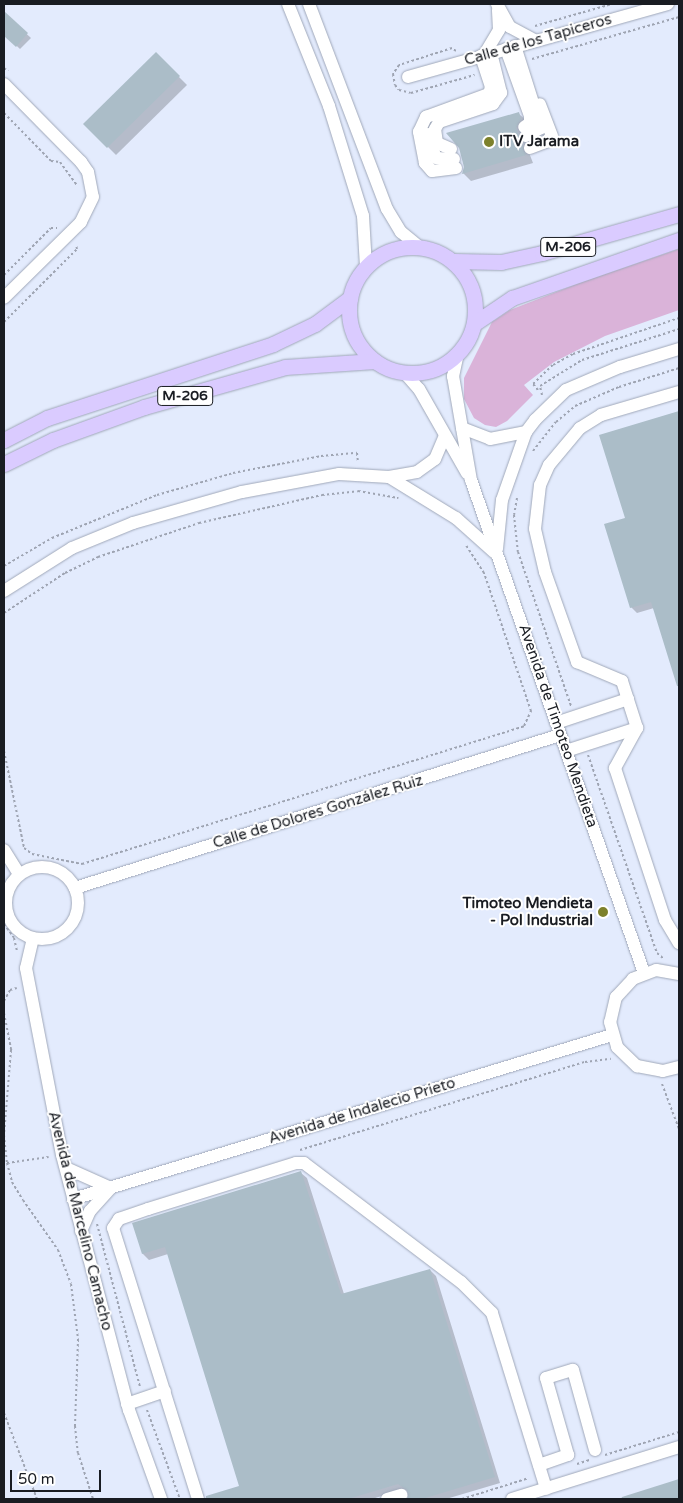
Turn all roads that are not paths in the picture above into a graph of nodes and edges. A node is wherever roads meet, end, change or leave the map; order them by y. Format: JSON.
{"nodes":[{"id":1,"x":288,"y":4,"type":"edge"},
{"id":2,"x":309,"y":4,"type":"edge"},
{"id":3,"x":668,"y":4,"type":"edge"},
{"id":4,"x":497,"y":6,"type":"edge"},
{"id":5,"x":534,"y":40,"type":"junction"},
{"id":6,"x":511,"y":47,"type":"junction"},
{"id":7,"x":485,"y":55,"type":"junction"},
{"id":8,"x":408,"y":77,"type":"dead end"},
{"id":9,"x":7,"y":79,"type":"edge"},
{"id":10,"x":679,"y":214,"type":"edge"},
{"id":11,"x":679,"y":240,"type":"edge"},
{"id":12,"x":418,"y":246,"type":"junction"},
{"id":13,"x":454,"y":261,"type":"junction"},
{"id":14,"x":366,"y":267,"type":"junction"},
{"id":15,"x":4,"y":298,"type":"edge"},
{"id":16,"x":350,"y":298,"type":"junction"},
{"id":17,"x":475,"y":324,"type":"junction"},
{"id":18,"x":679,"y":349,"type":"edge"},
{"id":19,"x":458,"y":353,"type":"junction"},
{"id":20,"x":375,"y":361,"type":"junction"},
{"id":21,"x":404,"y":372,"type":"junction"},
{"id":22,"x":679,"y":392,"type":"edge"},
{"id":23,"x":462,"y":428,"type":"junction"},
{"id":24,"x":526,"y":432,"type":"junction"},
{"id":25,"x":445,"y":436,"type":"junction"},
{"id":26,"x":4,"y":440,"type":"edge"},
{"id":27,"x":4,"y":464,"type":"edge"},
{"id":28,"x":389,"y":477,"type":"junction"},
{"id":29,"x":470,"y":480,"type":"junction"},
{"id":30,"x":496,"y":554,"type":"junction"},
{"id":31,"x":4,"y":591,"type":"edge"},
{"id":32,"x":628,"y":699,"type":"junction"},
{"id":33,"x":556,"y":723,"type":"junction"},
{"id":34,"x":637,"y":728,"type":"junction"},
{"id":35,"x":560,"y":736,"type":"junction"},
{"id":36,"x":566,"y":751,"type":"junction"},
{"id":37,"x":4,"y":850,"type":"edge"},
{"id":38,"x":19,"y":874,"type":"junction"},
{"id":39,"x":75,"y":888,"type":"junction"},
{"id":40,"x":33,"y":938,"type":"junction"},
{"id":41,"x":679,"y":943,"type":"edge"},
{"id":42,"x":644,"y":973,"type":"junction"},
{"id":43,"x":679,"y":974,"type":"edge"},
{"id":44,"x":612,"y":1035,"type":"junction"},
{"id":45,"x":678,"y":1070,"type":"edge"},
{"id":46,"x":66,"y":1168,"type":"junction"},
{"id":47,"x":112,"y":1188,"type":"junction"},
{"id":48,"x":73,"y":1199,"type":"junction"},
{"id":49,"x":81,"y":1231,"type":"junction"},
{"id":50,"x":165,"y":1392,"type":"junction"},
{"id":51,"x":127,"y":1404,"type":"junction"},
{"id":52,"x":679,"y":1447,"type":"edge"},
{"id":53,"x":596,"y":1450,"type":"dead end"},
{"id":54,"x":538,"y":1465,"type":"junction"},
{"id":55,"x":546,"y":1489,"type":"junction"},
{"id":56,"x":401,"y":1495,"type":"dead end"},
{"id":57,"x":161,"y":1499,"type":"edge"},
{"id":58,"x":198,"y":1499,"type":"edge"},
{"id":59,"x":387,"y":1499,"type":"edge"},
{"id":60,"x":512,"y":1499,"type":"edge"}],
"edges":[{"from":1,"to":14,"type":"street"},
{"from":2,"to":12,"type":"street"},
{"from":3,"to":5,"type":"street","name":"Calle de los Tapiceros"},
{"from":4,"to":5,"type":"street"},
{"from":4,"to":7,"type":"street"},
{"from":5,"to":6,"type":"street","name":"Calle de los Tapiceros"},
{"from":6,"to":6,"type":"street"},
{"from":6,"to":7,"type":"street","name":"Calle de los Tapiceros"},
{"from":7,"to":7,"type":"street"},
{"from":7,"to":8,"type":"street","name":"Calle de los Tapiceros"},
{"from":9,"to":15,"type":"street"},
{"from":10,"to":13,"type":"main road","number":"M-206"},
{"from":11,"to":17,"type":"main road","number":"M-206"},
{"from":12,"to":13,"type":"main road","number":"M-206"},
{"from":12,"to":14,"type":"main road","number":"M-206"},
{"from":13,"to":17,"type":"main road","number":"M-206"},
{"from":14,"to":16,"type":"main road","number":"M-206"},
{"from":16,"to":20,"type":"main road","number":"M-206"},
{"from":16,"to":26,"type":"main road","number":"M-206"},
{"from":17,"to":19,"type":"main road","number":"M-206"},
{"from":18,"to":24,"type":"street"},
{"from":19,"to":21,"type":"main road","number":"M-206"},
{"from":19,"to":23,"type":"street","name":"Avenida de Timoteo Mendieta"},
{"from":20,"to":21,"type":"main road","number":"M-206"},
{"from":20,"to":27,"type":"main road","number":"M-206"},
{"from":21,"to":25,"type":"street","name":"Avenida de Timoteo Mendieta"},
{"from":22,"to":32,"type":"street"},
{"from":23,"to":24,"type":"street"},
{"from":23,"to":29,"type":"street","name":"Avenida de Timoteo Mendieta"},
{"from":24,"to":30,"type":"street"},
{"from":25,"to":28,"type":"street"},
{"from":25,"to":29,"type":"street","name":"Avenida de Timoteo Mendieta"},
{"from":28,"to":30,"type":"street"},
{"from":28,"to":31,"type":"street"},
{"from":29,"to":30,"type":"street","name":"Avenida de Timoteo Mendieta"},
{"from":30,"to":33,"type":"street","name":"Avenida de Timoteo Mendieta"},
{"from":32,"to":33,"type":"street"},
{"from":32,"to":34,"type":"street"},
{"from":33,"to":35,"type":"street","name":"Avenida de Timoteo Mendieta"},
{"from":34,"to":36,"type":"street"},
{"from":34,"to":41,"type":"street"},
{"from":35,"to":36,"type":"street","name":"Avenida de Timoteo Mendieta"},
{"from":35,"to":39,"type":"street","name":"Calle de Dolores González Ruiz"},
{"from":36,"to":42,"type":"street","name":"Avenida de Timoteo Mendieta"},
{"from":37,"to":38,"type":"street"},
{"from":38,"to":39,"type":"street"},
{"from":38,"to":40,"type":"street"},
{"from":39,"to":40,"type":"street"},
{"from":40,"to":46,"type":"street","name":"Avenida de Marcelino Camacho"},
{"from":42,"to":43,"type":"street"},
{"from":42,"to":44,"type":"street"},
{"from":44,"to":45,"type":"street"},
{"from":44,"to":47,"type":"street","name":"Avenida de Indalecio Prieto"},
{"from":46,"to":47,"type":"street"},
{"from":46,"to":48,"type":"street","name":"Avenida de Marcelino Camacho"},
{"from":47,"to":48,"type":"street","name":"Avenida de Indalecio Prieto"},
{"from":47,"to":49,"type":"street","name":"Avenida de Indalecio Prieto"},
{"from":48,"to":49,"type":"street","name":"Avenida de Marcelino Camacho"},
{"from":49,"to":51,"type":"street","name":"Avenida de Marcelino Camacho"},
{"from":50,"to":51,"type":"street"},
{"from":50,"to":54,"type":"street"},
{"from":50,"to":58,"type":"street"},
{"from":51,"to":57,"type":"street","name":"Avenida de Marcelino Camacho"},
{"from":52,"to":55,"type":"street"},
{"from":53,"to":54,"type":"street"},
{"from":54,"to":55,"type":"street"},
{"from":55,"to":60,"type":"street"},
{"from":56,"to":59,"type":"street"}]}
